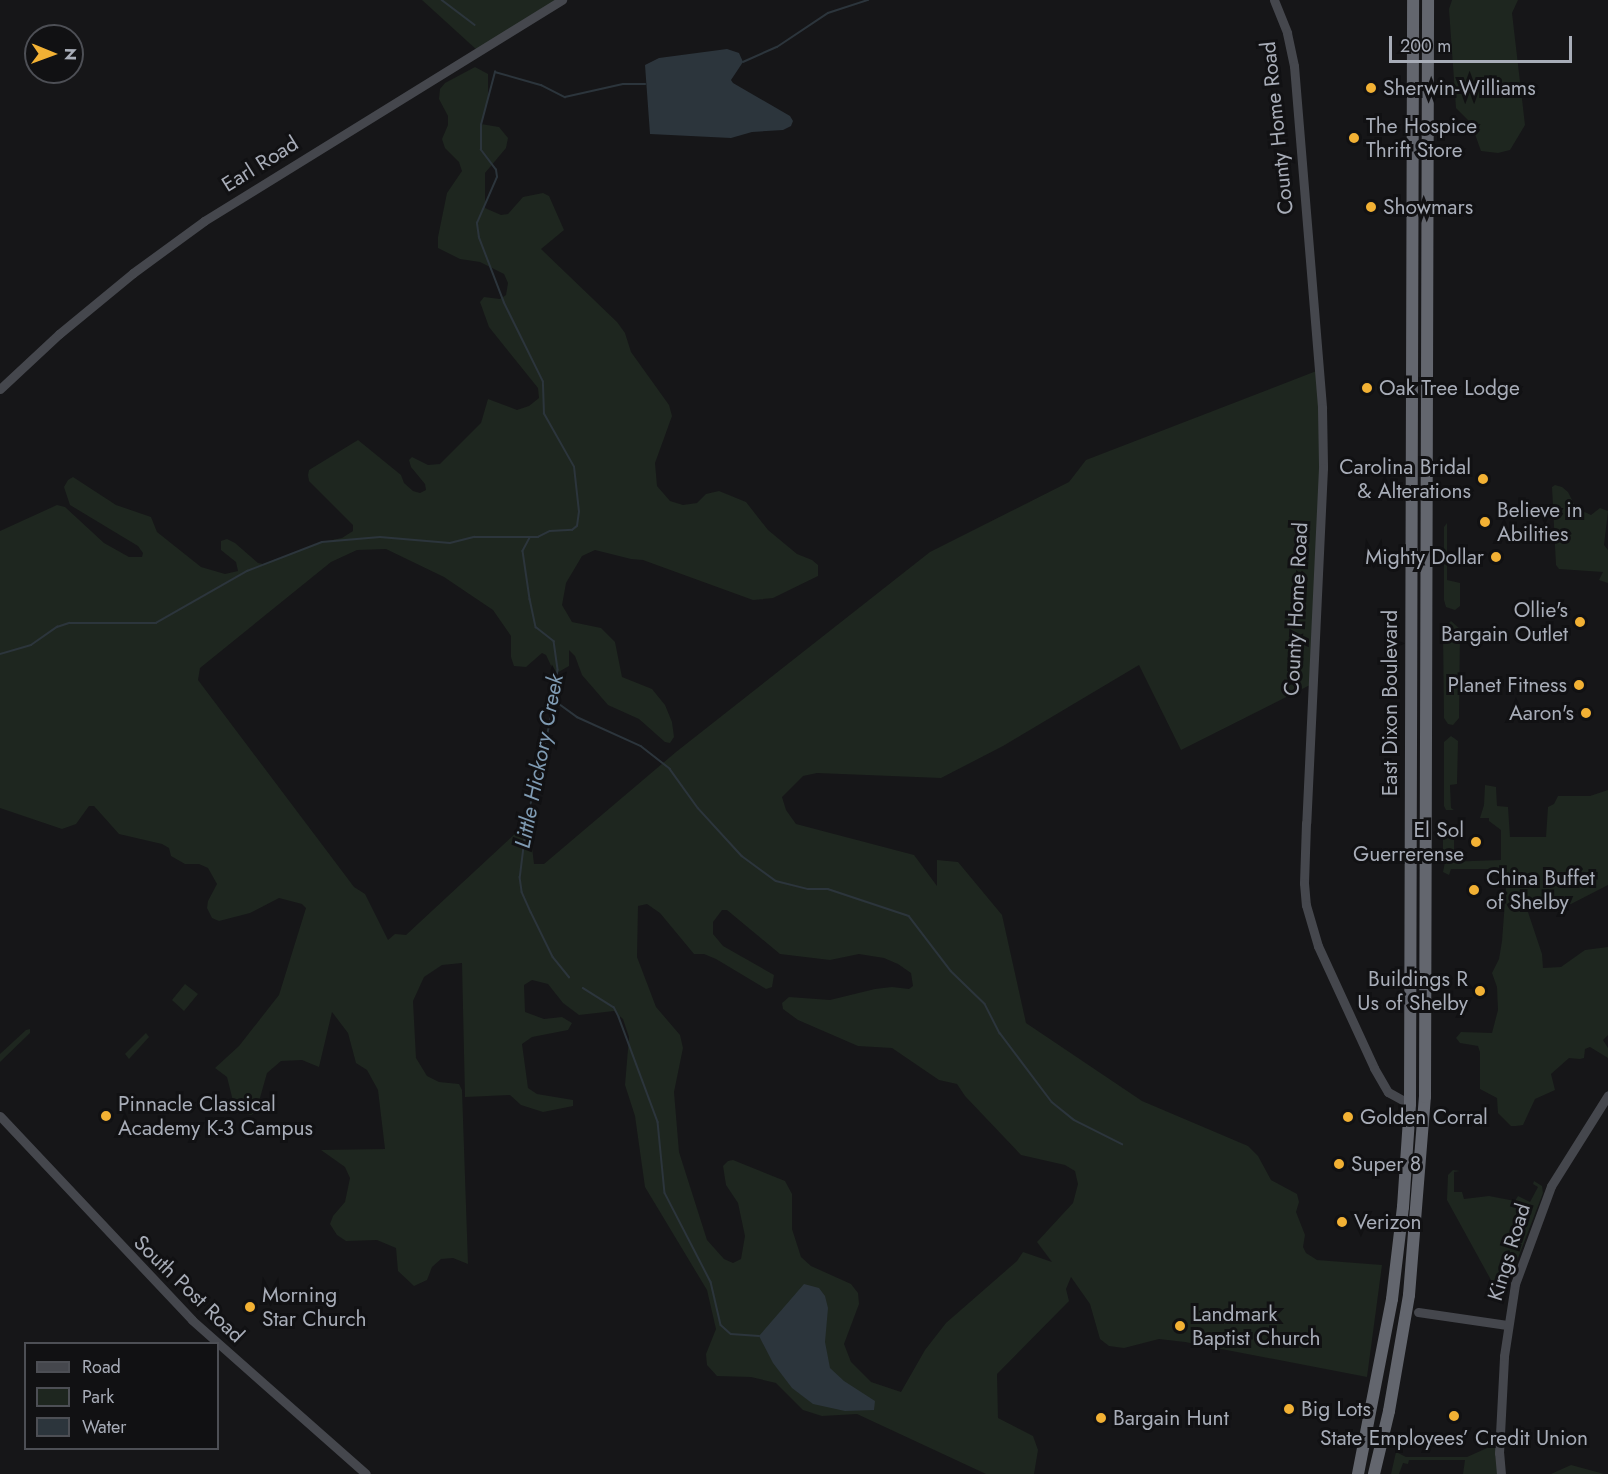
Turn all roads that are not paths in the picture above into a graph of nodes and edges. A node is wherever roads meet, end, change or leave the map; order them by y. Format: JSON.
{"nodes":[{"id":1,"x":561,"y":0,"type":"edge"},
{"id":2,"x":1274,"y":0,"type":"edge"},
{"id":3,"x":1413,"y":0,"type":"edge"},
{"id":4,"x":1428,"y":0,"type":"edge"},
{"id":5,"x":1414,"y":182,"type":"junction"},
{"id":6,"x":1429,"y":275,"type":"junction"},
{"id":7,"x":1412,"y":283,"type":"junction"},
{"id":8,"x":1427,"y":381,"type":"junction"},
{"id":9,"x":0,"y":389,"type":"edge"},
{"id":10,"x":1410,"y":979,"type":"junction"},
{"id":11,"x":1608,"y":1095,"type":"edge"},
{"id":12,"x":1425,"y":1097,"type":"junction"},
{"id":13,"x":1410,"y":1104,"type":"junction"},
{"id":14,"x":0,"y":1116,"type":"edge"},
{"id":15,"x":1419,"y":1189,"type":"junction"},
{"id":16,"x":1418,"y":1312,"type":"dead end"},
{"id":17,"x":1507,"y":1325,"type":"junction"},
{"id":18,"x":217,"y":1342,"type":"edge"},
{"id":19,"x":219,"y":1344,"type":"edge"},
{"id":20,"x":366,"y":1474,"type":"edge"},
{"id":21,"x":1358,"y":1474,"type":"edge"},
{"id":22,"x":1374,"y":1474,"type":"edge"},
{"id":23,"x":1501,"y":1474,"type":"edge"}],
"edges":[{"from":1,"to":9,"type":"street","name":"Earl Road"},
{"from":2,"to":13,"type":"street","name":"County Home Road"},
{"from":3,"to":5,"type":"highway","name":"East Dixon Boulevard"},
{"from":4,"to":6,"type":"highway","name":"East Dixon Boulevard"},
{"from":5,"to":6,"type":"highway"},
{"from":5,"to":7,"type":"highway","name":"East Dixon Boulevard"},
{"from":6,"to":8,"type":"highway","name":"East Dixon Boulevard"},
{"from":7,"to":8,"type":"highway"},
{"from":7,"to":10,"type":"highway","name":"East Dixon Boulevard"},
{"from":8,"to":12,"type":"highway","name":"East Dixon Boulevard"},
{"from":10,"to":12,"type":"highway"},
{"from":10,"to":13,"type":"highway","name":"East Dixon Boulevard"},
{"from":11,"to":17,"type":"street","name":"Kings Road"},
{"from":12,"to":15,"type":"highway","name":"East Dixon Boulevard"},
{"from":13,"to":15,"type":"highway"},
{"from":13,"to":21,"type":"highway","name":"East Dixon Boulevard"},
{"from":14,"to":18,"type":"street","name":"South Post Road"},
{"from":15,"to":22,"type":"highway","name":"East Dixon Boulevard"},
{"from":16,"to":17,"type":"street"},
{"from":17,"to":23,"type":"street","name":"Kings Road"},
{"from":19,"to":20,"type":"street","name":"South Post Road"}]}
